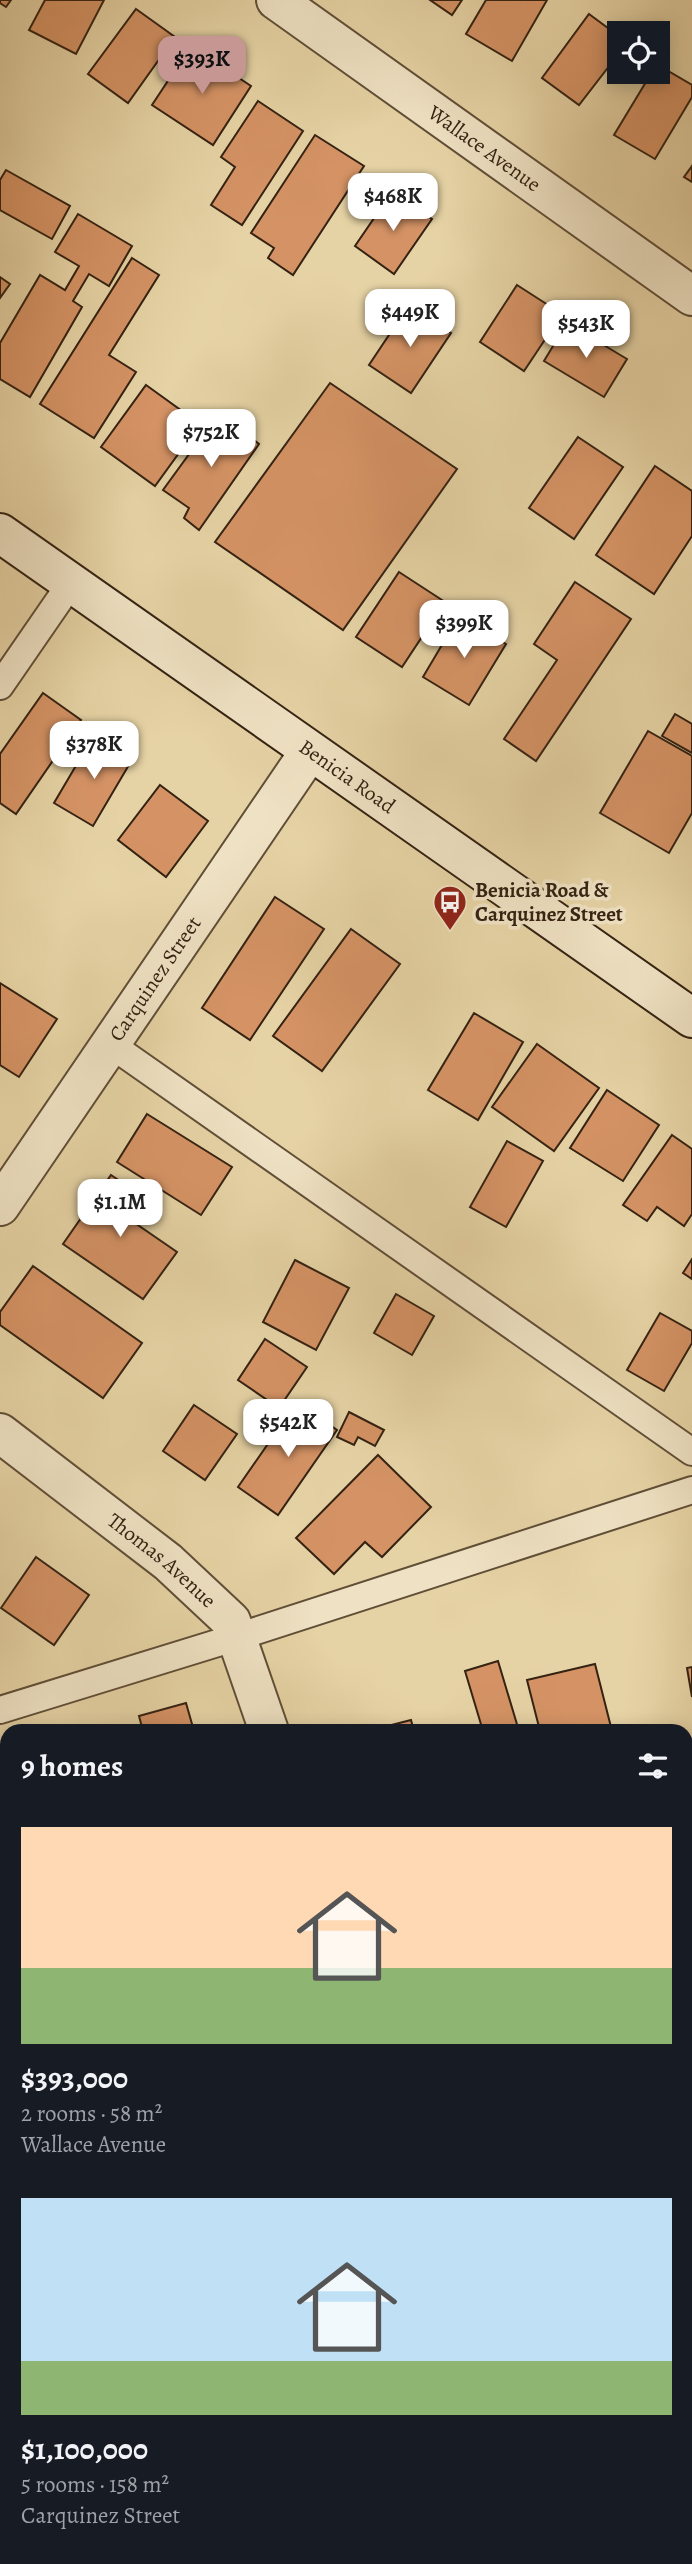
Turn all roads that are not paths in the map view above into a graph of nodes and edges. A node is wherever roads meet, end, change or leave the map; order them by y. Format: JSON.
{"nodes":[{"id":1,"x":276,"y":0,"type":"edge"},
{"id":2,"x":692,"y":296,"type":"edge"},
{"id":3,"x":4,"y":546,"type":"edge"},
{"id":4,"x":71,"y":583,"type":"junction"},
{"id":5,"x":0,"y":686,"type":"edge"},
{"id":6,"x":310,"y":751,"type":"junction"},
{"id":7,"x":692,"y":1018,"type":"edge"},
{"id":8,"x":110,"y":1044,"type":"junction"},
{"id":9,"x":0,"y":1206,"type":"edge"},
{"id":10,"x":0,"y":1433,"type":"edge"},
{"id":11,"x":692,"y":1452,"type":"edge"},
{"id":12,"x":692,"y":1490,"type":"edge"},
{"id":13,"x":237,"y":1637,"type":"junction"},
{"id":14,"x":0,"y":1710,"type":"edge"},
{"id":15,"x":268,"y":1724,"type":"edge"}],
"edges":[{"from":1,"to":2,"type":"street","name":"Wallace Avenue"},
{"from":3,"to":4,"type":"street","name":"Benicia Road"},
{"from":4,"to":5,"type":"lane"},
{"from":4,"to":6,"type":"street","name":"Benicia Road"},
{"from":6,"to":7,"type":"street","name":"Benicia Road"},
{"from":6,"to":8,"type":"street","name":"Carquinez Street"},
{"from":8,"to":9,"type":"street","name":"Carquinez Street"},
{"from":8,"to":11,"type":"lane"},
{"from":10,"to":13,"type":"street","name":"Thomas Avenue"},
{"from":12,"to":13,"type":"lane"},
{"from":13,"to":14,"type":"lane"},
{"from":13,"to":15,"type":"street","name":"Thomas Avenue"}]}
